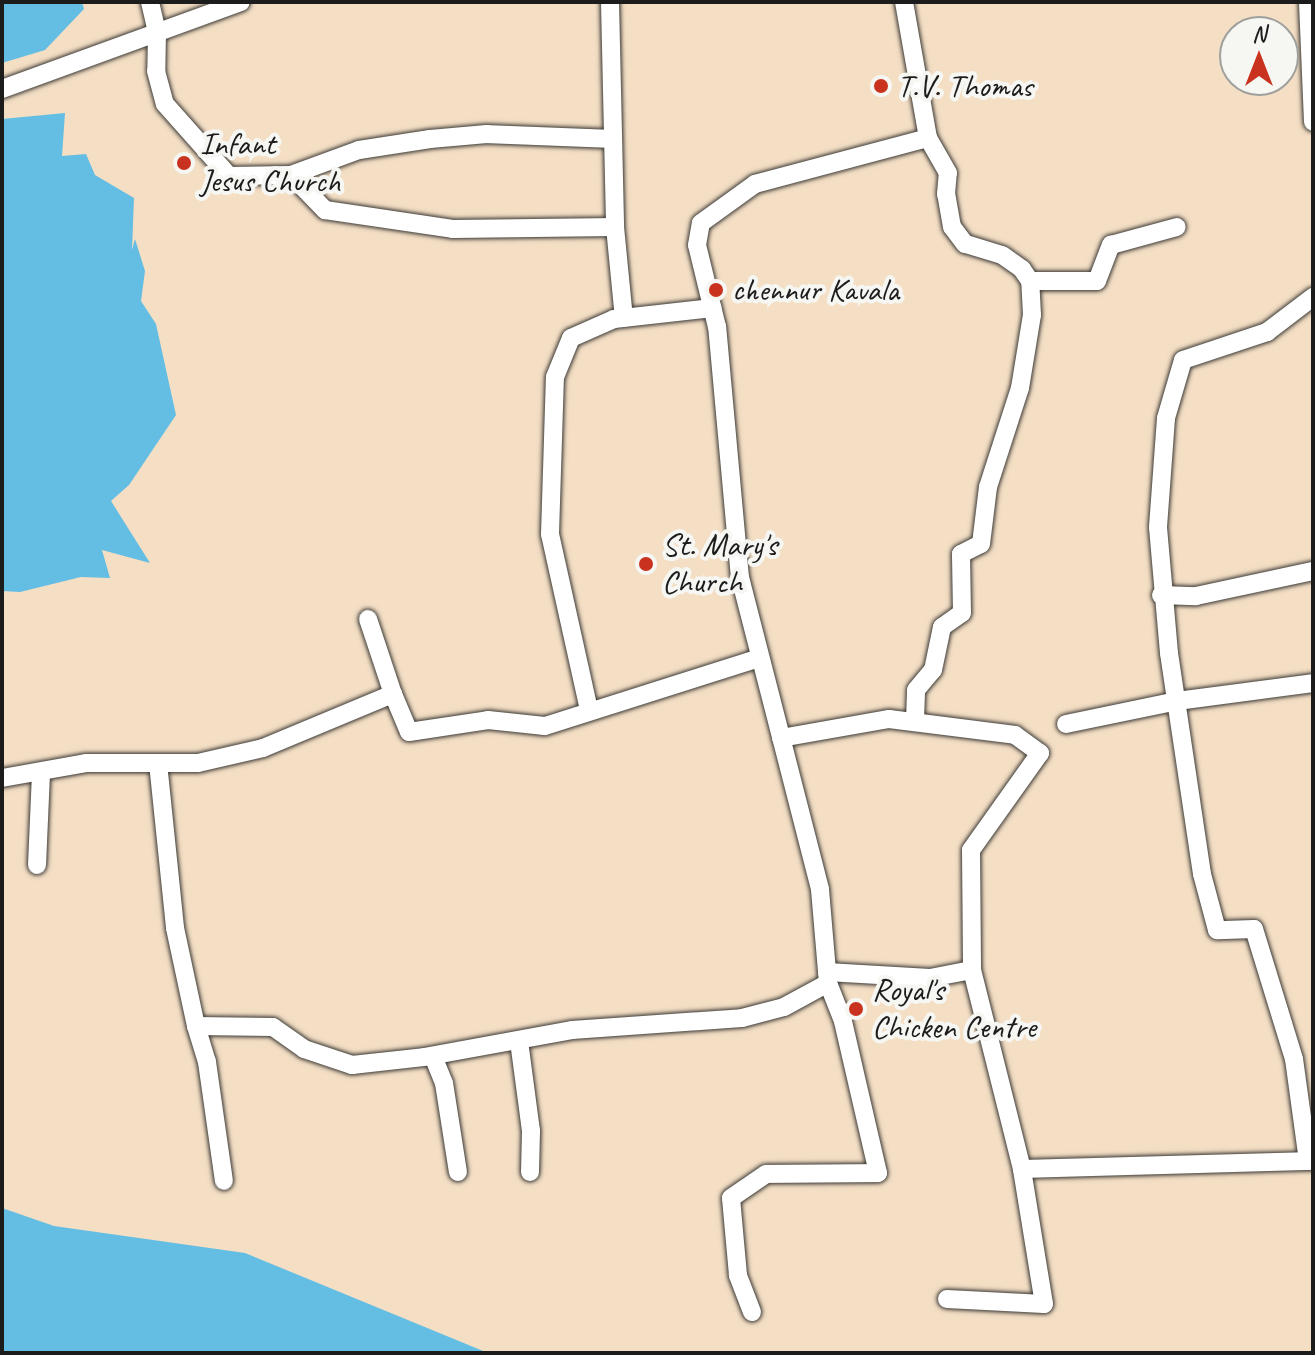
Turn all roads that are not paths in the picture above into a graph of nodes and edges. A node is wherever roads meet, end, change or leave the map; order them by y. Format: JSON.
{"nodes":[{"id":1,"x":150,"y":2,"type":"edge"},
{"id":2,"x":241,"y":2,"type":"edge"},
{"id":3,"x":610,"y":2,"type":"edge"},
{"id":4,"x":904,"y":2,"type":"edge"},
{"id":5,"x":1308,"y":2,"type":"edge"},
{"id":6,"x":157,"y":32,"type":"junction"},
{"id":7,"x":2,"y":89,"type":"edge"},
{"id":8,"x":1313,"y":122,"type":"edge"},
{"id":9,"x":928,"y":138,"type":"junction"},
{"id":10,"x":611,"y":139,"type":"junction"},
{"id":11,"x":291,"y":175,"type":"junction"},
{"id":12,"x":615,"y":227,"type":"junction"},
{"id":13,"x":1177,"y":227,"type":"dead end"},
{"id":14,"x":1030,"y":281,"type":"junction"},
{"id":15,"x":1313,"y":297,"type":"edge"},
{"id":16,"x":712,"y":308,"type":"junction"},
{"id":17,"x":624,"y":318,"type":"junction"},
{"id":18,"x":1313,"y":571,"type":"edge"},
{"id":19,"x":1161,"y":595,"type":"junction"},
{"id":20,"x":368,"y":619,"type":"dead end"},
{"id":21,"x":759,"y":658,"type":"junction"},
{"id":22,"x":1313,"y":683,"type":"edge"},
{"id":23,"x":393,"y":694,"type":"junction"},
{"id":24,"x":1177,"y":701,"type":"junction"},
{"id":25,"x":589,"y":710,"type":"junction"},
{"id":26,"x":915,"y":721,"type":"junction"},
{"id":27,"x":1066,"y":724,"type":"dead end"},
{"id":28,"x":781,"y":738,"type":"junction"},
{"id":29,"x":158,"y":763,"type":"junction"},
{"id":30,"x":41,"y":772,"type":"junction"},
{"id":31,"x":2,"y":778,"type":"edge"},
{"id":32,"x":37,"y":865,"type":"dead end"},
{"id":33,"x":972,"y":970,"type":"junction"},
{"id":34,"x":828,"y":978,"type":"junction"},
{"id":35,"x":196,"y":1026,"type":"junction"},
{"id":36,"x":519,"y":1041,"type":"junction"},
{"id":37,"x":433,"y":1056,"type":"junction"},
{"id":38,"x":1310,"y":1161,"type":"edge"},
{"id":39,"x":1022,"y":1169,"type":"junction"},
{"id":40,"x":458,"y":1172,"type":"dead end"},
{"id":41,"x":530,"y":1172,"type":"dead end"},
{"id":42,"x":224,"y":1181,"type":"dead end"},
{"id":43,"x":947,"y":1299,"type":"dead end"},
{"id":44,"x":752,"y":1312,"type":"dead end"}],
"edges":[{"from":1,"to":6,"type":"street"},
{"from":2,"to":6,"type":"street"},
{"from":3,"to":10,"type":"street"},
{"from":4,"to":9,"type":"street"},
{"from":5,"to":8,"type":"street"},
{"from":6,"to":7,"type":"street"},
{"from":6,"to":11,"type":"street"},
{"from":9,"to":14,"type":"street"},
{"from":9,"to":16,"type":"street"},
{"from":10,"to":11,"type":"street"},
{"from":10,"to":12,"type":"street"},
{"from":11,"to":12,"type":"street"},
{"from":12,"to":17,"type":"street"},
{"from":13,"to":14,"type":"street"},
{"from":14,"to":26,"type":"street"},
{"from":15,"to":19,"type":"street"},
{"from":16,"to":17,"type":"street"},
{"from":16,"to":21,"type":"street"},
{"from":17,"to":25,"type":"street"},
{"from":18,"to":19,"type":"street"},
{"from":19,"to":24,"type":"street"},
{"from":20,"to":23,"type":"street"},
{"from":21,"to":25,"type":"street"},
{"from":21,"to":28,"type":"street"},
{"from":22,"to":24,"type":"street"},
{"from":23,"to":25,"type":"street"},
{"from":23,"to":29,"type":"street"},
{"from":24,"to":27,"type":"street"},
{"from":24,"to":38,"type":"street"},
{"from":26,"to":28,"type":"street"},
{"from":26,"to":33,"type":"street"},
{"from":28,"to":34,"type":"street"},
{"from":29,"to":30,"type":"street"},
{"from":29,"to":35,"type":"street"},
{"from":30,"to":31,"type":"street"},
{"from":30,"to":32,"type":"street"},
{"from":33,"to":34,"type":"street"},
{"from":33,"to":39,"type":"street"},
{"from":34,"to":36,"type":"street"},
{"from":34,"to":44,"type":"street"},
{"from":35,"to":37,"type":"street"},
{"from":35,"to":42,"type":"street"},
{"from":36,"to":37,"type":"street"},
{"from":36,"to":41,"type":"street"},
{"from":37,"to":40,"type":"street"},
{"from":38,"to":39,"type":"street"},
{"from":39,"to":43,"type":"street"}]}
